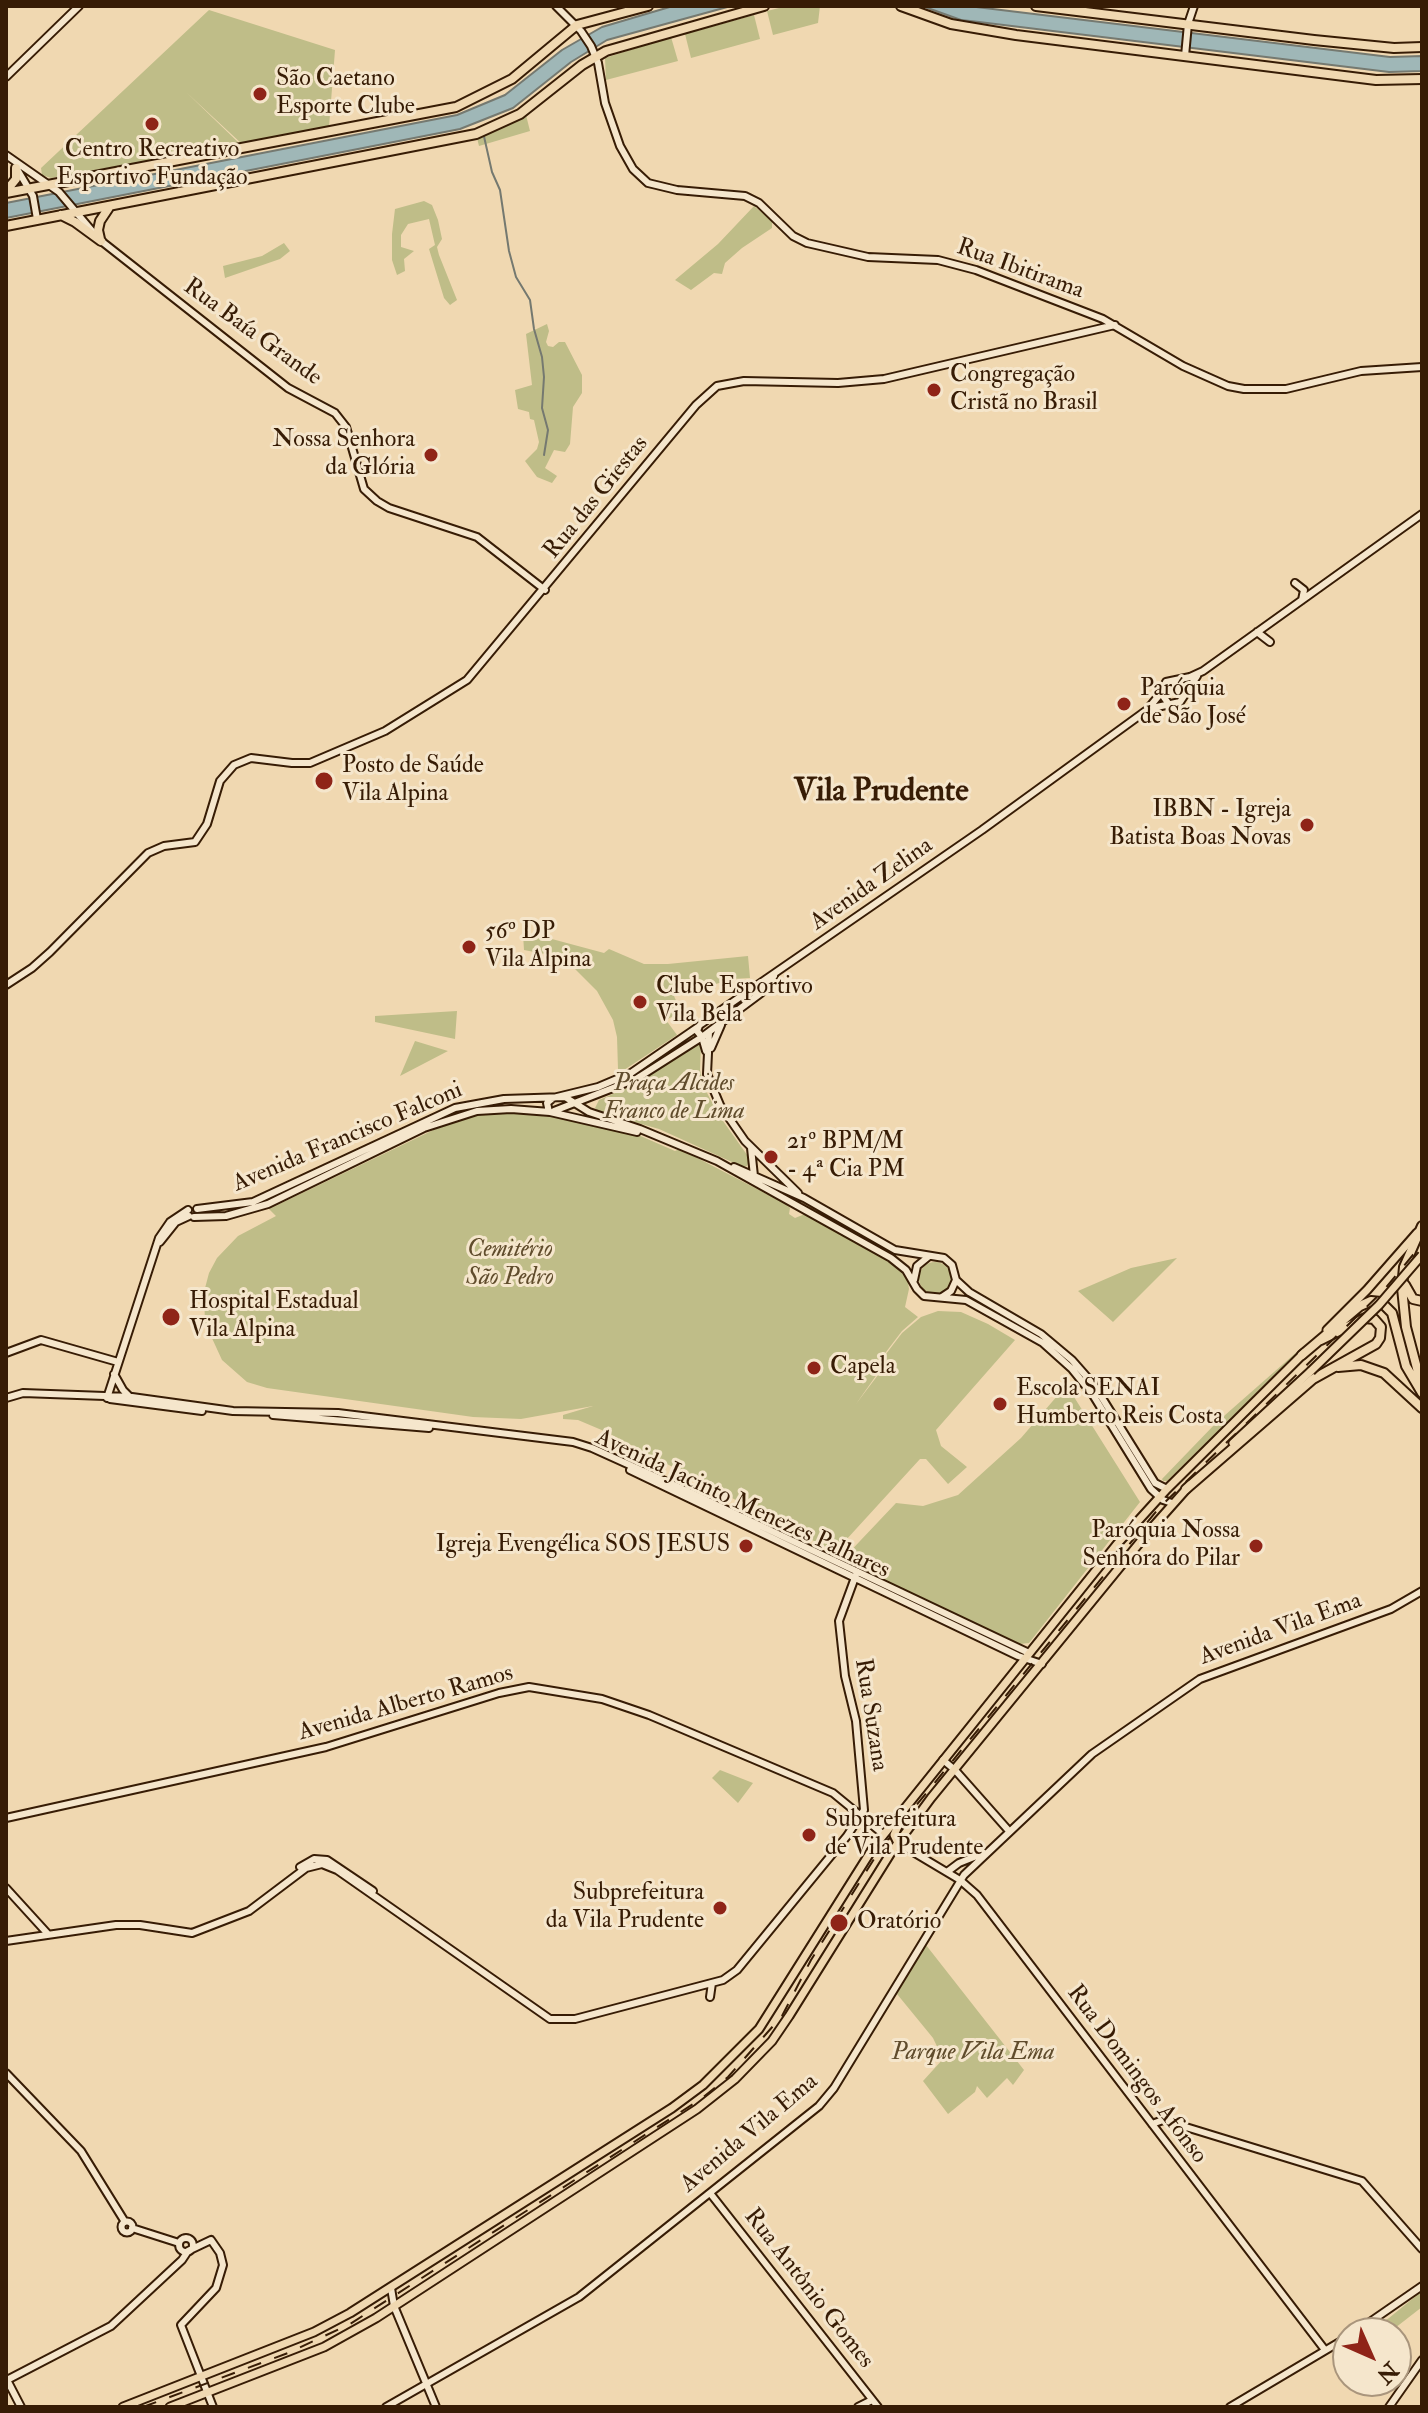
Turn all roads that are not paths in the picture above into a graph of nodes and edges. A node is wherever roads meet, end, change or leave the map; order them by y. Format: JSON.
{"nodes":[{"id":1,"x":79,"y":6,"type":"edge"},
{"id":2,"x":556,"y":6,"type":"edge"},
{"id":3,"x":648,"y":6,"type":"edge"},
{"id":4,"x":764,"y":6,"type":"edge"},
{"id":5,"x":901,"y":6,"type":"edge"},
{"id":6,"x":1036,"y":6,"type":"edge"},
{"id":7,"x":1194,"y":6,"type":"edge"},
{"id":8,"x":579,"y":28,"type":"junction"},
{"id":9,"x":1188,"y":28,"type":"junction"},
{"id":10,"x":1422,"y":47,"type":"edge"},
{"id":11,"x":1185,"y":53,"type":"junction"},
{"id":12,"x":595,"y":54,"type":"junction"},
{"id":13,"x":6,"y":77,"type":"edge"},
{"id":14,"x":1422,"y":79,"type":"edge"},
{"id":15,"x":11,"y":161,"type":"edge"},
{"id":16,"x":55,"y":189,"type":"junction"},
{"id":17,"x":6,"y":192,"type":"edge"},
{"id":18,"x":31,"y":193,"type":"junction"},
{"id":19,"x":110,"y":206,"type":"junction"},
{"id":20,"x":73,"y":210,"type":"junction"},
{"id":21,"x":61,"y":215,"type":"junction"},
{"id":22,"x":37,"y":216,"type":"junction"},
{"id":23,"x":6,"y":226,"type":"edge"},
{"id":24,"x":100,"y":240,"type":"junction"},
{"id":25,"x":1115,"y":325,"type":"junction"},
{"id":26,"x":1422,"y":367,"type":"edge"},
{"id":27,"x":1422,"y":514,"type":"edge"},
{"id":28,"x":1295,"y":583,"type":"dead end"},
{"id":29,"x":545,"y":590,"type":"junction"},
{"id":30,"x":1302,"y":600,"type":"junction"},
{"id":31,"x":1257,"y":632,"type":"junction"},
{"id":32,"x":1270,"y":642,"type":"dead end"},
{"id":33,"x":1203,"y":671,"type":"junction"},
{"id":34,"x":1176,"y":680,"type":"junction"},
{"id":35,"x":1185,"y":692,"type":"junction"},
{"id":36,"x":1161,"y":693,"type":"junction"},
{"id":37,"x":1168,"y":703,"type":"junction"},
{"id":38,"x":1147,"y":710,"type":"junction"},
{"id":39,"x":774,"y":976,"type":"junction"},
{"id":40,"x":6,"y":985,"type":"edge"},
{"id":41,"x":723,"y":1022,"type":"junction"},
{"id":42,"x":700,"y":1026,"type":"junction"},
{"id":43,"x":709,"y":1032,"type":"junction"},
{"id":44,"x":702,"y":1037,"type":"junction"},
{"id":45,"x":708,"y":1052,"type":"junction"},
{"id":46,"x":559,"y":1096,"type":"junction"},
{"id":47,"x":591,"y":1098,"type":"junction"},
{"id":48,"x":574,"y":1104,"type":"junction"},
{"id":49,"x":550,"y":1112,"type":"junction"},
{"id":50,"x":594,"y":1114,"type":"junction"},
{"id":51,"x":648,"y":1133,"type":"junction"},
{"id":52,"x":751,"y":1148,"type":"junction"},
{"id":53,"x":723,"y":1164,"type":"junction"},
{"id":54,"x":754,"y":1165,"type":"junction"},
{"id":55,"x":768,"y":1165,"type":"junction"},
{"id":56,"x":744,"y":1171,"type":"junction"},
{"id":57,"x":754,"y":1175,"type":"junction"},
{"id":58,"x":759,"y":1184,"type":"junction"},
{"id":59,"x":780,"y":1196,"type":"junction"},
{"id":60,"x":804,"y":1198,"type":"junction"},
{"id":61,"x":190,"y":1214,"type":"junction"},
{"id":62,"x":1420,"y":1229,"type":"edge"},
{"id":63,"x":1422,"y":1255,"type":"edge"},
{"id":64,"x":928,"y":1257,"type":"junction"},
{"id":65,"x":914,"y":1280,"type":"junction"},
{"id":66,"x":956,"y":1280,"type":"junction"},
{"id":67,"x":1403,"y":1280,"type":"junction"},
{"id":68,"x":940,"y":1298,"type":"junction"},
{"id":69,"x":1422,"y":1301,"type":"edge"},
{"id":70,"x":1321,"y":1340,"type":"junction"},
{"id":71,"x":6,"y":1353,"type":"edge"},
{"id":72,"x":1302,"y":1355,"type":"junction"},
{"id":73,"x":118,"y":1362,"type":"junction"},
{"id":74,"x":1333,"y":1367,"type":"junction"},
{"id":75,"x":114,"y":1374,"type":"junction"},
{"id":76,"x":1422,"y":1390,"type":"edge"},
{"id":77,"x":132,"y":1397,"type":"junction"},
{"id":78,"x":6,"y":1398,"type":"edge"},
{"id":79,"x":107,"y":1398,"type":"junction"},
{"id":80,"x":1422,"y":1408,"type":"edge"},
{"id":81,"x":272,"y":1413,"type":"junction"},
{"id":82,"x":1167,"y":1489,"type":"junction"},
{"id":83,"x":1186,"y":1489,"type":"junction"},
{"id":84,"x":1159,"y":1497,"type":"junction"},
{"id":85,"x":1172,"y":1503,"type":"junction"},
{"id":86,"x":856,"y":1575,"type":"junction"},
{"id":87,"x":1422,"y":1591,"type":"edge"},
{"id":88,"x":1027,"y":1656,"type":"junction"},
{"id":89,"x":1042,"y":1664,"type":"junction"},
{"id":90,"x":943,"y":1760,"type":"junction"},
{"id":91,"x":955,"y":1770,"type":"junction"},
{"id":92,"x":919,"y":1790,"type":"junction"},
{"id":93,"x":862,"y":1815,"type":"junction"},
{"id":94,"x":6,"y":1818,"type":"edge"},
{"id":95,"x":1009,"y":1831,"type":"junction"},
{"id":96,"x":883,"y":1834,"type":"junction"},
{"id":97,"x":898,"y":1843,"type":"junction"},
{"id":98,"x":987,"y":1852,"type":"junction"},
{"id":99,"x":947,"y":1872,"type":"junction"},
{"id":100,"x":960,"y":1880,"type":"junction"},
{"id":101,"x":6,"y":1888,"type":"edge"},
{"id":102,"x":47,"y":1933,"type":"junction"},
{"id":103,"x":6,"y":1941,"type":"edge"},
{"id":104,"x":712,"y":1983,"type":"junction"},
{"id":105,"x":710,"y":1997,"type":"dead end"},
{"id":106,"x":6,"y":2073,"type":"edge"},
{"id":107,"x":1152,"y":2124,"type":"junction"},
{"id":108,"x":710,"y":2193,"type":"junction"},
{"id":109,"x":191,"y":2240,"type":"junction"},
{"id":110,"x":208,"y":2241,"type":"junction"},
{"id":111,"x":180,"y":2245,"type":"junction"},
{"id":112,"x":1422,"y":2249,"type":"edge"},
{"id":113,"x":189,"y":2250,"type":"junction"},
{"id":114,"x":176,"y":2264,"type":"junction"},
{"id":115,"x":1422,"y":2286,"type":"edge"},
{"id":116,"x":391,"y":2288,"type":"junction"},
{"id":117,"x":394,"y":2306,"type":"junction"},
{"id":118,"x":1377,"y":2317,"type":"edge"},
{"id":119,"x":1332,"y":2346,"type":"edge"},
{"id":120,"x":1325,"y":2350,"type":"junction"},
{"id":121,"x":246,"y":2359,"type":"junction"},
{"id":122,"x":1422,"y":2360,"type":"edge"},
{"id":123,"x":202,"y":2377,"type":"junction"},
{"id":124,"x":7,"y":2379,"type":"edge"},
{"id":125,"x":241,"y":2379,"type":"junction"},
{"id":126,"x":427,"y":2384,"type":"junction"},
{"id":127,"x":207,"y":2392,"type":"junction"},
{"id":128,"x":872,"y":2400,"type":"junction"},
{"id":129,"x":142,"y":2404,"type":"edge"},
{"id":130,"x":21,"y":2407,"type":"edge"},
{"id":131,"x":123,"y":2407,"type":"edge"},
{"id":132,"x":170,"y":2407,"type":"edge"},
{"id":133,"x":213,"y":2407,"type":"edge"},
{"id":134,"x":386,"y":2407,"type":"edge"},
{"id":135,"x":436,"y":2407,"type":"edge"},
{"id":136,"x":858,"y":2407,"type":"edge"},
{"id":137,"x":878,"y":2407,"type":"edge"},
{"id":138,"x":1230,"y":2407,"type":"edge"},
{"id":139,"x":1389,"y":2407,"type":"edge"}],
"edges":[{"from":1,"to":13,"type":"main road"},
{"from":2,"to":8,"type":"main road"},
{"from":3,"to":8,"type":"highway"},
{"from":4,"to":12,"type":"highway"},
{"from":5,"to":11,"type":"highway"},
{"from":6,"to":9,"type":"highway"},
{"from":7,"to":9,"type":"main road"},
{"from":8,"to":12,"type":"main road"},
{"from":8,"to":16,"type":"highway"},
{"from":9,"to":10,"type":"highway"},
{"from":9,"to":11,"type":"main road"},
{"from":11,"to":14,"type":"highway"},
{"from":12,"to":19,"type":"highway"},
{"from":12,"to":25,"type":"main road","name":"Rua Ibitirama"},
{"from":15,"to":16,"type":"main road"},
{"from":15,"to":17,"type":"highway"},
{"from":15,"to":18,"type":"main road"},
{"from":16,"to":18,"type":"highway"},
{"from":16,"to":20,"type":"main road","name":"Rua Baía Grande"},
{"from":17,"to":18,"type":"highway"},
{"from":18,"to":22,"type":"main road"},
{"from":19,"to":20,"type":"highway"},
{"from":19,"to":24,"type":"highway"},
{"from":20,"to":21,"type":"highway"},
{"from":20,"to":24,"type":"main road","name":"Rua Baía Grande"},
{"from":21,"to":22,"type":"highway"},
{"from":21,"to":24,"type":"highway"},
{"from":22,"to":23,"type":"highway"},
{"from":24,"to":29,"type":"main road","name":"Rua Baía Grande"},
{"from":25,"to":26,"type":"main road","name":"Rua Ibitirama"},
{"from":25,"to":29,"type":"main road","name":"Rua das Giestas"},
{"from":27,"to":30,"type":"main road"},
{"from":28,"to":30,"type":"main road"},
{"from":29,"to":40,"type":"main road","name":"Rua das Giestas"},
{"from":30,"to":31,"type":"main road"},
{"from":31,"to":32,"type":"main road"},
{"from":31,"to":33,"type":"main road"},
{"from":33,"to":34,"type":"main road"},
{"from":33,"to":35,"type":"main road"},
{"from":34,"to":35,"type":"main road"},
{"from":34,"to":36,"type":"main road"},
{"from":35,"to":37,"type":"main road"},
{"from":36,"to":37,"type":"main road"},
{"from":36,"to":38,"type":"main road","name":"Avenida Zelina"},
{"from":37,"to":38,"type":"main road","name":"Avenida Zelina"},
{"from":38,"to":39,"type":"main road","name":"Avenida Zelina"},
{"from":39,"to":41,"type":"main road"},
{"from":39,"to":42,"type":"main road"},
{"from":41,"to":43,"type":"main road"},
{"from":41,"to":45,"type":"main road"},
{"from":42,"to":43,"type":"main road"},
{"from":42,"to":44,"type":"main road"},
{"from":42,"to":46,"type":"main road"},
{"from":43,"to":44,"type":"main road"},
{"from":43,"to":45,"type":"main road"},
{"from":44,"to":45,"type":"main road"},
{"from":44,"to":47,"type":"main road"},
{"from":45,"to":52,"type":"main road"},
{"from":46,"to":48,"type":"main road","name":"Avenida Francisco Falconi"},
{"from":46,"to":49,"type":"main road"},
{"from":46,"to":61,"type":"main road","name":"Avenida Francisco Falconi"},
{"from":47,"to":48,"type":"main road"},
{"from":47,"to":50,"type":"main road"},
{"from":48,"to":49,"type":"main road"},
{"from":48,"to":50,"type":"main road","name":"Avenida Francisco Falconi"},
{"from":49,"to":51,"type":"main road","name":"Avenida Francisco Falconi"},
{"from":49,"to":61,"type":"main road","name":"Avenida Francisco Falconi"},
{"from":50,"to":51,"type":"main road","name":"Avenida Francisco Falconi"},
{"from":51,"to":53,"type":"main road","name":"Avenida Francisco Falconi"},
{"from":52,"to":54,"type":"main road"},
{"from":52,"to":55,"type":"main road"},
{"from":53,"to":56,"type":"main road","name":"Avenida Francisco Falconi"},
{"from":53,"to":58,"type":"main road","name":"Avenida Francisco Falconi"},
{"from":54,"to":55,"type":"main road"},
{"from":54,"to":56,"type":"main road"},
{"from":54,"to":57,"type":"main road"},
{"from":55,"to":60,"type":"main road"},
{"from":56,"to":57,"type":"main road","name":"Avenida Francisco Falconi"},
{"from":57,"to":58,"type":"main road"},
{"from":57,"to":60,"type":"main road","name":"Avenida Francisco Falconi"},
{"from":58,"to":59,"type":"main road","name":"Avenida Francisco Falconi"},
{"from":59,"to":60,"type":"main road"},
{"from":59,"to":65,"type":"main road","name":"Avenida Francisco Falconi"},
{"from":60,"to":64,"type":"main road","name":"Avenida Francisco Falconi"},
{"from":61,"to":73,"type":"main road"},
{"from":62,"to":67,"type":"highway"},
{"from":62,"to":72,"type":"main road"},
{"from":63,"to":83,"type":"main road","bridge":true},
{"from":64,"to":65,"type":"main road"},
{"from":64,"to":66,"type":"main road"},
{"from":65,"to":68,"type":"main road"},
{"from":66,"to":68,"type":"main road"},
{"from":66,"to":82,"type":"main road"},
{"from":67,"to":69,"type":"highway"},
{"from":67,"to":76,"type":"highway"},
{"from":68,"to":84,"type":"main road"},
{"from":70,"to":72,"type":"highway"},
{"from":70,"to":74,"type":"highway"},
{"from":70,"to":76,"type":"highway"},
{"from":71,"to":73,"type":"main road"},
{"from":72,"to":82,"type":"main road"},
{"from":73,"to":75,"type":"main road"},
{"from":74,"to":80,"type":"highway"},
{"from":74,"to":83,"type":"highway"},
{"from":75,"to":77,"type":"main road"},
{"from":75,"to":79,"type":"main road"},
{"from":77,"to":79,"type":"main road"},
{"from":77,"to":81,"type":"main road"},
{"from":78,"to":79,"type":"main road"},
{"from":79,"to":81,"type":"main road"},
{"from":81,"to":86,"type":"main road","name":"Avenida Jacinto Menezes Palhares"},
{"from":82,"to":84,"type":"main road"},
{"from":83,"to":85,"type":"main road"},
{"from":84,"to":85,"type":"main road"},
{"from":84,"to":88,"type":"main road"},
{"from":85,"to":89,"type":"main road"},
{"from":86,"to":88,"type":"main road","name":"Avenida Jacinto Menezes Palhares"},
{"from":86,"to":93,"type":"main road","name":"Rua Suzana"},
{"from":87,"to":95,"type":"main road","name":"Avenida Vila Ema"},
{"from":88,"to":89,"type":"main road","name":"Avenida Jacinto Menezes Palhares"},
{"from":88,"to":90,"type":"main road"},
{"from":89,"to":91,"type":"main road"},
{"from":90,"to":91,"type":"main road"},
{"from":90,"to":92,"type":"main road"},
{"from":91,"to":95,"type":"main road"},
{"from":91,"to":97,"type":"main road"},
{"from":92,"to":96,"type":"main road"},
{"from":92,"to":97,"type":"main road"},
{"from":93,"to":94,"type":"main road","name":"Avenida Alberto Ramos"},
{"from":93,"to":96,"type":"main road","name":"Avenida Alberto Ramos"},
{"from":93,"to":104,"type":"main road"},
{"from":95,"to":98,"type":"main road","name":"Avenida Vila Ema"},
{"from":96,"to":116,"type":"main road"},
{"from":97,"to":99,"type":"main road","name":"Rua Domingos Afonso"},
{"from":97,"to":117,"type":"main road"},
{"from":98,"to":99,"type":"main road"},
{"from":98,"to":100,"type":"main road","name":"Avenida Vila Ema"},
{"from":99,"to":100,"type":"main road","name":"Rua Domingos Afonso"},
{"from":100,"to":107,"type":"main road","name":"Rua Domingos Afonso"},
{"from":100,"to":108,"type":"main road","name":"Avenida Vila Ema"},
{"from":101,"to":102,"type":"main road"},
{"from":102,"to":103,"type":"main road"},
{"from":102,"to":104,"type":"main road"},
{"from":104,"to":105,"type":"main road"},
{"from":106,"to":111,"type":"main road"},
{"from":107,"to":112,"type":"main road"},
{"from":107,"to":120,"type":"main road","name":"Rua Domingos Afonso"},
{"from":108,"to":126,"type":"main road","name":"Avenida Vila Ema"},
{"from":108,"to":128,"type":"main road","name":"Rua Antônio Gomes"},
{"from":109,"to":110,"type":"main road"},
{"from":109,"to":111,"type":"main road"},
{"from":109,"to":113,"type":"main road"},
{"from":110,"to":113,"type":"main road"},
{"from":110,"to":123,"type":"main road"},
{"from":111,"to":113,"type":"main road"},
{"from":111,"to":114,"type":"main road"},
{"from":113,"to":114,"type":"main road"},
{"from":114,"to":124,"type":"main road"},
{"from":115,"to":118,"type":"main road"},
{"from":116,"to":117,"type":"main road"},
{"from":116,"to":121,"type":"main road"},
{"from":117,"to":125,"type":"main road"},
{"from":117,"to":126,"type":"main road"},
{"from":119,"to":120,"type":"main road"},
{"from":120,"to":138,"type":"main road"},
{"from":121,"to":123,"type":"main road"},
{"from":121,"to":125,"type":"main road"},
{"from":122,"to":139,"type":"main road"},
{"from":123,"to":127,"type":"main road"},
{"from":123,"to":129,"type":"main road"},
{"from":124,"to":130,"type":"main road"},
{"from":125,"to":127,"type":"main road"},
{"from":126,"to":134,"type":"main road","name":"Avenida Vila Ema"},
{"from":126,"to":135,"type":"main road"},
{"from":127,"to":132,"type":"main road"},
{"from":127,"to":133,"type":"main road"},
{"from":128,"to":136,"type":"main road"},
{"from":128,"to":137,"type":"main road","name":"Rua Antônio Gomes"},
{"from":129,"to":131,"type":"main road"}]}
